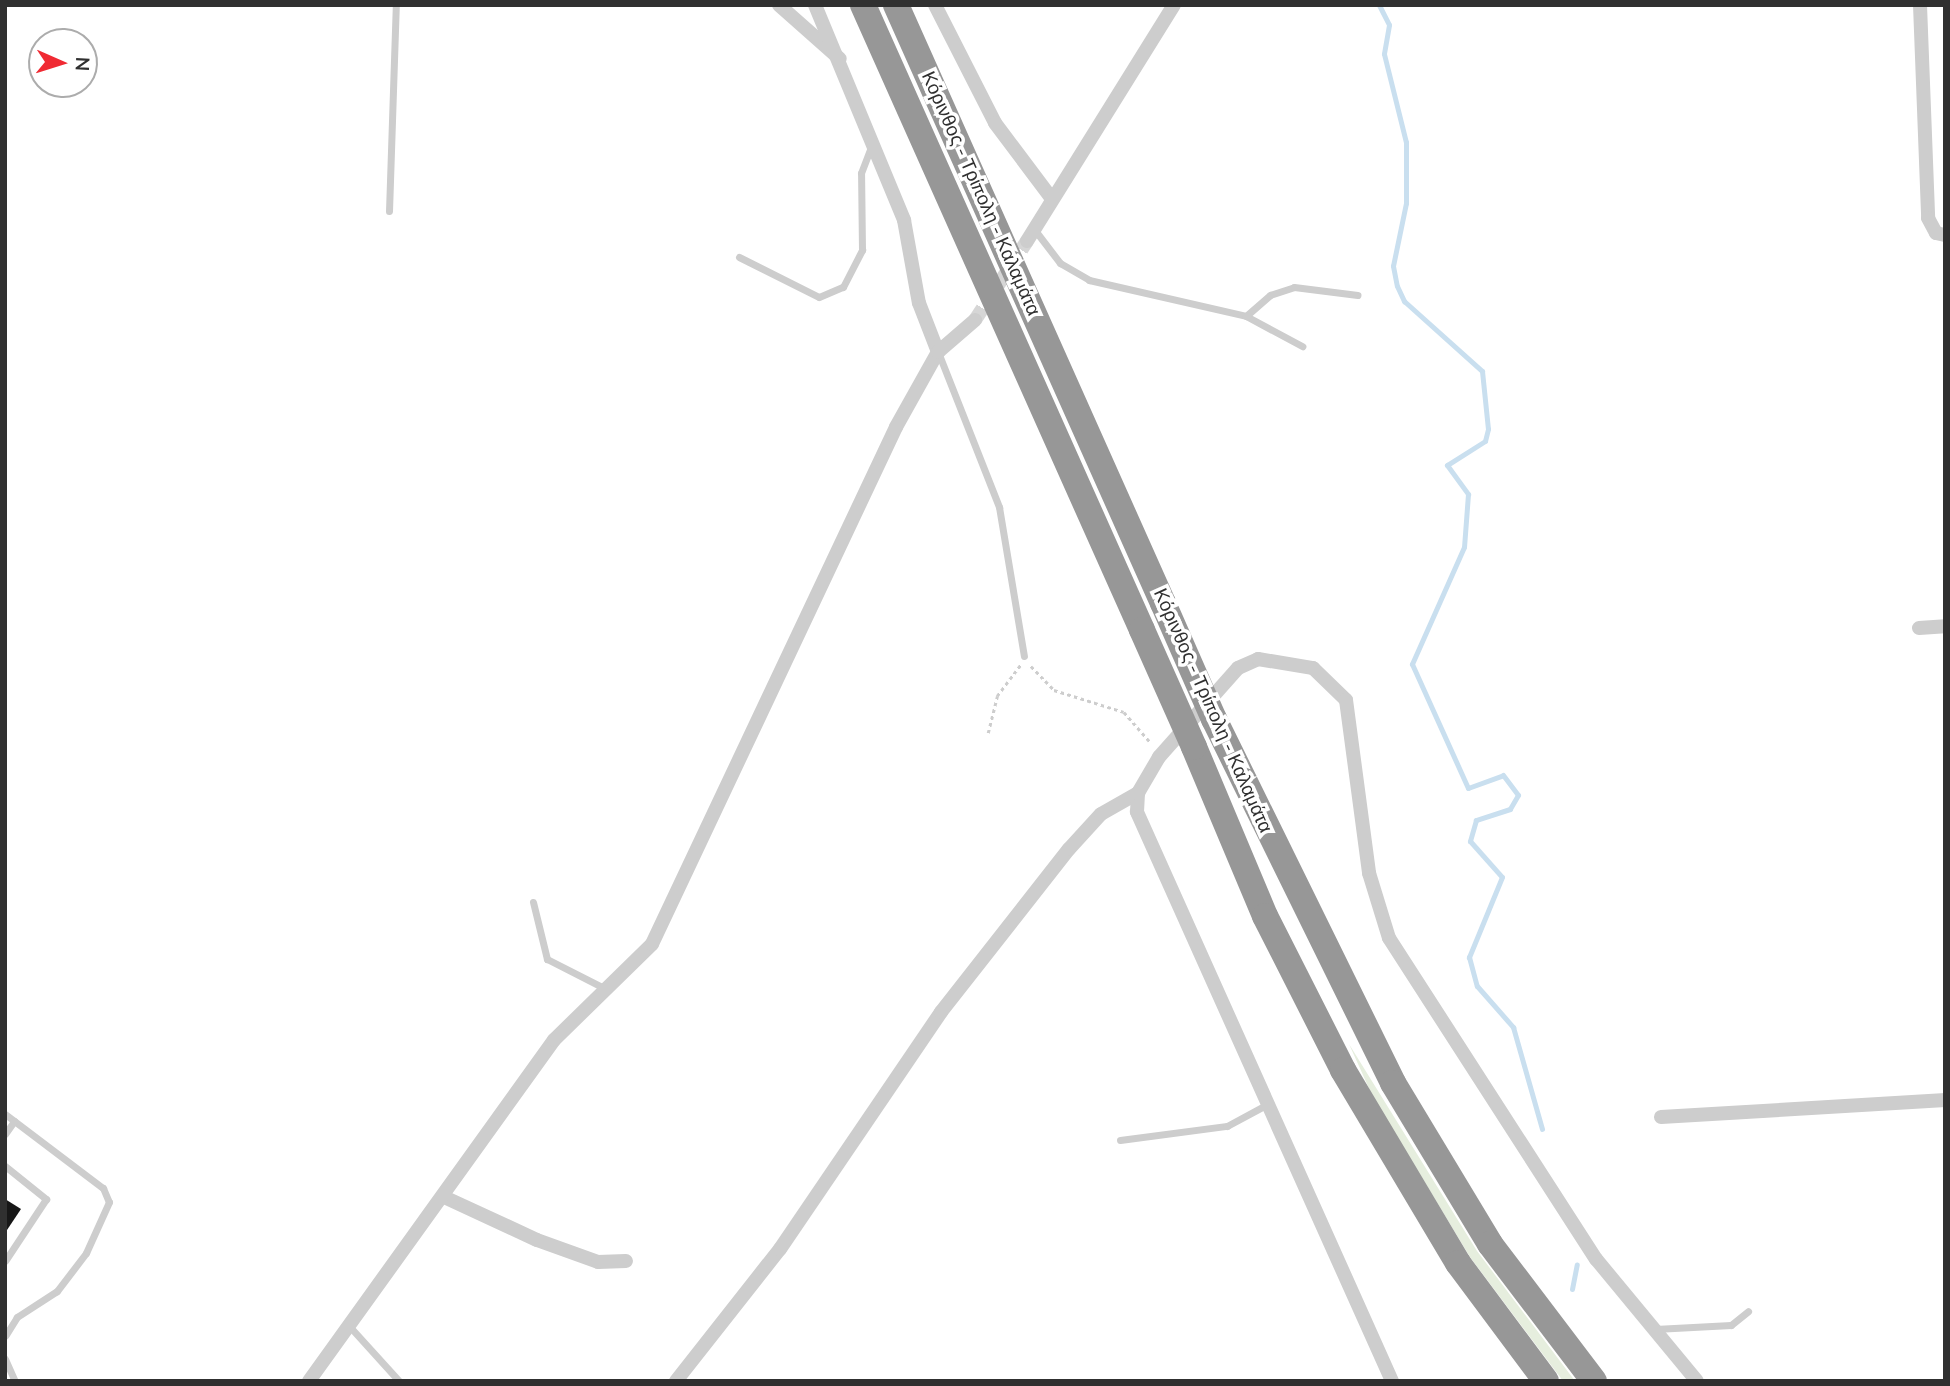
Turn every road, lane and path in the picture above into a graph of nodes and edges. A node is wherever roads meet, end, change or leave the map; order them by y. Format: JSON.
{"nodes":[{"id":1,"x":396,"y":5,"type":"edge"},
{"id":2,"x":779,"y":5,"type":"edge"},
{"id":3,"x":815,"y":5,"type":"edge"},
{"id":4,"x":863,"y":5,"type":"edge"},
{"id":5,"x":896,"y":5,"type":"edge"},
{"id":6,"x":935,"y":5,"type":"edge"},
{"id":7,"x":1174,"y":5,"type":"edge"},
{"id":8,"x":1920,"y":5,"type":"edge"},
{"id":9,"x":841,"y":60,"type":"junction"},
{"id":10,"x":874,"y":140,"type":"junction"},
{"id":11,"x":1052,"y":198,"type":"junction"},
{"id":12,"x":389,"y":211,"type":"dead end"},
{"id":13,"x":1945,"y":234,"type":"edge"},
{"id":14,"x":1030,"y":235,"type":"joint"},
{"id":15,"x":739,"y":257,"type":"dead end"},
{"id":16,"x":1357,"y":295,"type":"dead end"},
{"id":17,"x":1246,"y":316,"type":"junction"},
{"id":18,"x":975,"y":320,"type":"tunnel mouth"},
{"id":19,"x":1302,"y":346,"type":"dead end"},
{"id":20,"x":938,"y":352,"type":"junction"},
{"id":21,"x":1945,"y":626,"type":"edge"},
{"id":22,"x":1919,"y":628,"type":"dead end"},
{"id":23,"x":1024,"y":656,"type":"junction"},
{"id":24,"x":988,"y":733,"type":"dead end"},
{"id":25,"x":1159,"y":757,"type":"junction"},
{"id":26,"x":1139,"y":793,"type":"junction"},
{"id":27,"x":533,"y":902,"type":"dead end"},
{"id":28,"x":608,"y":990,"type":"junction"},
{"id":29,"x":1945,"y":1100,"type":"edge"},
{"id":30,"x":1266,"y":1105,"type":"junction"},
{"id":31,"x":5,"y":1114,"type":"edge"},
{"id":32,"x":1661,"y":1117,"type":"dead end"},
{"id":33,"x":14,"y":1121,"type":"junction"},
{"id":34,"x":5,"y":1134,"type":"edge"},
{"id":35,"x":1120,"y":1140,"type":"dead end"},
{"id":36,"x":5,"y":1166,"type":"edge"},
{"id":37,"x":444,"y":1196,"type":"junction"},
{"id":38,"x":5,"y":1261,"type":"edge"},
{"id":39,"x":626,"y":1261,"type":"dead end"},
{"id":40,"x":1458,"y":1264,"type":"junction"},
{"id":41,"x":1748,"y":1311,"type":"dead end"},
{"id":42,"x":351,"y":1328,"type":"junction"},
{"id":43,"x":1654,"y":1329,"type":"junction"},
{"id":44,"x":1556,"y":1334,"type":"junction"},
{"id":45,"x":5,"y":1336,"type":"edge"},
{"id":46,"x":5,"y":1359,"type":"edge"},
{"id":47,"x":5,"y":1373,"type":"edge"},
{"id":48,"x":14,"y":1381,"type":"edge"},
{"id":49,"x":309,"y":1381,"type":"edge"},
{"id":50,"x":399,"y":1381,"type":"edge"},
{"id":51,"x":677,"y":1381,"type":"edge"},
{"id":52,"x":1392,"y":1381,"type":"edge"},
{"id":53,"x":1527,"y":1381,"type":"edge"},
{"id":54,"x":1546,"y":1381,"type":"edge"},
{"id":55,"x":1594,"y":1381,"type":"edge"},
{"id":56,"x":1606,"y":1381,"type":"edge"},
{"id":57,"x":1697,"y":1381,"type":"edge"}],
"edges":[{"from":1,"to":12,"type":"lane"},
{"from":2,"to":9,"type":"street"},
{"from":3,"to":9,"type":"street"},
{"from":4,"to":40,"type":"highway","name":"Κόρινθος - Τρίπολη - Καλαμάτα","bridge":true},
{"from":5,"to":44,"type":"highway","name":"Κόρινθος - Τρίπολη - Καλαμάτα","bridge":true},
{"from":6,"to":11,"type":"street"},
{"from":7,"to":11,"type":"street"},
{"from":8,"to":13,"type":"street"},
{"from":9,"to":10,"type":"street"},
{"from":10,"to":15,"type":"lane"},
{"from":10,"to":20,"type":"street"},
{"from":11,"to":14,"type":"street"},
{"from":14,"to":17,"type":"lane"},
{"from":16,"to":17,"type":"lane"},
{"from":17,"to":19,"type":"lane"},
{"from":18,"to":20,"type":"street"},
{"from":20,"to":23,"type":"lane"},
{"from":20,"to":28,"type":"street"},
{"from":21,"to":22,"type":"street"},
{"from":23,"to":24,"type":"path"},
{"from":23,"to":25,"type":"path"},
{"from":25,"to":26,"type":"street"},
{"from":25,"to":43,"type":"street"},
{"from":26,"to":30,"type":"street"},
{"from":26,"to":51,"type":"street"},
{"from":27,"to":28,"type":"lane"},
{"from":28,"to":37,"type":"street"},
{"from":29,"to":32,"type":"street"},
{"from":30,"to":35,"type":"lane"},
{"from":30,"to":52,"type":"street"},
{"from":31,"to":33,"type":"lane"},
{"from":33,"to":34,"type":"lane"},
{"from":33,"to":45,"type":"lane"},
{"from":36,"to":38,"type":"lane"},
{"from":37,"to":39,"type":"street"},
{"from":37,"to":42,"type":"street"},
{"from":40,"to":53,"type":"highway"},
{"from":40,"to":54,"type":"highway","name":"Κόρινθος - Τρίπολη - Καλαμάτα"},
{"from":41,"to":43,"type":"lane"},
{"from":42,"to":49,"type":"street"},
{"from":42,"to":50,"type":"lane"},
{"from":43,"to":57,"type":"street"},
{"from":44,"to":55,"type":"highway","name":"Κόρινθος - Τρίπολη - Καλαμάτα"},
{"from":44,"to":56,"type":"highway"},
{"from":46,"to":48,"type":"lane"},
{"from":47,"to":48,"type":"lane"}]}
